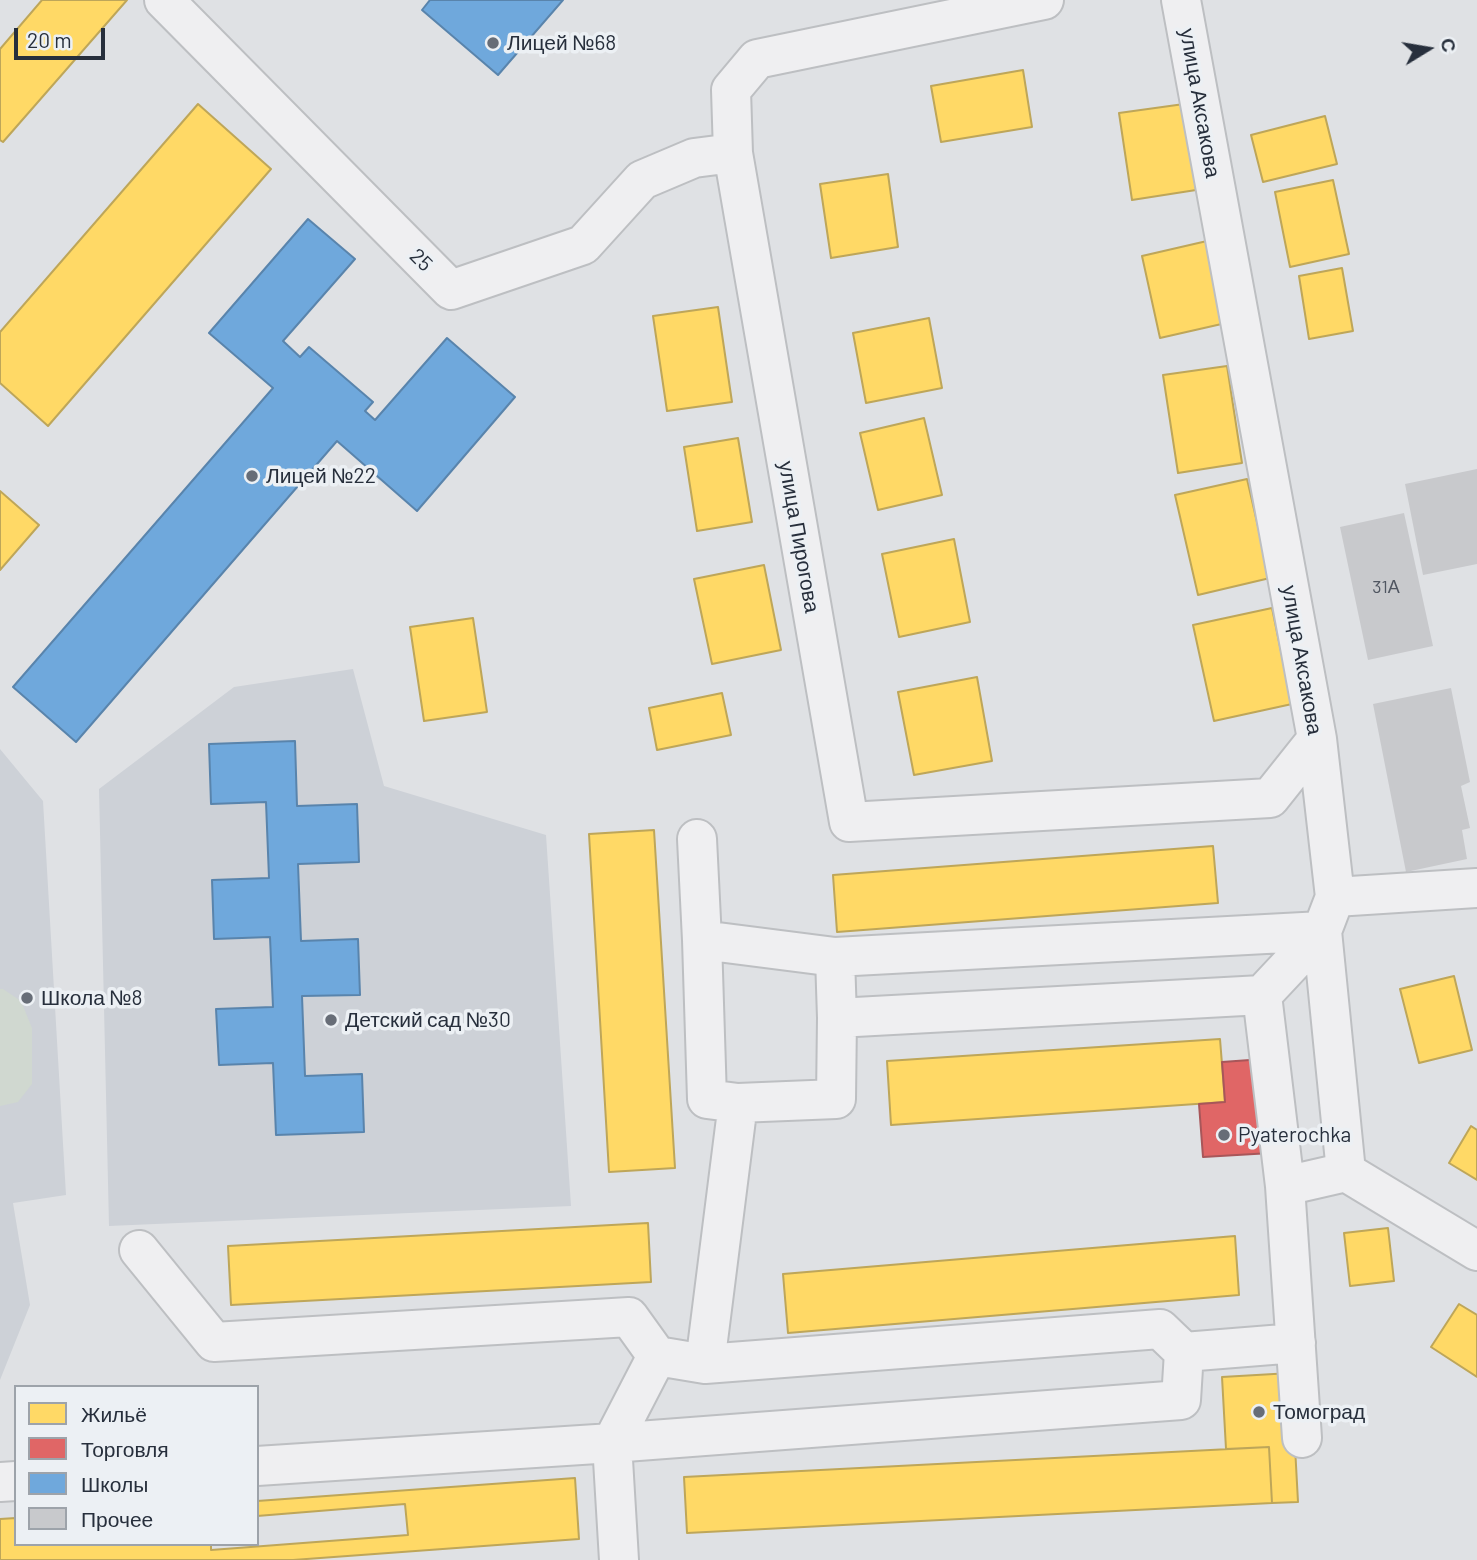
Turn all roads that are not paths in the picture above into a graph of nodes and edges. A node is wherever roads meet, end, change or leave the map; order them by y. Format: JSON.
{"nodes":[{"id":1,"x":164,"y":0,"type":"edge"},
{"id":2,"x":1044,"y":0,"type":"edge"},
{"id":3,"x":1181,"y":0,"type":"edge"},
{"id":4,"x":733,"y":153,"type":"junction"},
{"id":5,"x":1317,"y":739,"type":"junction"},
{"id":6,"x":697,"y":839,"type":"dead end"},
{"id":7,"x":1477,"y":888,"type":"edge"},
{"id":8,"x":1328,"y":914,"type":"junction"},
{"id":9,"x":702,"y":940,"type":"junction"},
{"id":10,"x":835,"y":957,"type":"junction"},
{"id":11,"x":1262,"y":995,"type":"junction"},
{"id":12,"x":838,"y":1018,"type":"junction"},
{"id":13,"x":738,"y":1103,"type":"junction"},
{"id":14,"x":1346,"y":1172,"type":"junction"},
{"id":15,"x":1285,"y":1186,"type":"junction"},
{"id":16,"x":139,"y":1250,"type":"dead end"},
{"id":17,"x":1477,"y":1251,"type":"edge"},
{"id":18,"x":1296,"y":1343,"type":"junction"},
{"id":19,"x":1184,"y":1352,"type":"junction"},
{"id":20,"x":656,"y":1356,"type":"junction"},
{"id":21,"x":705,"y":1364,"type":"junction"},
{"id":22,"x":1302,"y":1438,"type":"dead end"},
{"id":23,"x":612,"y":1443,"type":"junction"},
{"id":24,"x":259,"y":1466,"type":"edge"},
{"id":25,"x":619,"y":1560,"type":"edge"}],
"edges":[{"from":1,"to":4,"type":"street","name":"25"},
{"from":2,"to":4,"type":"street","name":"улица Пирогова"},
{"from":3,"to":5,"type":"street","name":"улица Аксакова"},
{"from":4,"to":5,"type":"street","name":"улица Пирогова"},
{"from":5,"to":8,"type":"street","name":"улица Аксакова"},
{"from":6,"to":9,"type":"street"},
{"from":7,"to":8,"type":"street"},
{"from":8,"to":10,"type":"street"},
{"from":8,"to":11,"type":"street"},
{"from":8,"to":14,"type":"street","name":"улица Аксакова"},
{"from":9,"to":10,"type":"street"},
{"from":9,"to":13,"type":"street"},
{"from":10,"to":12,"type":"street"},
{"from":11,"to":12,"type":"street"},
{"from":11,"to":15,"type":"street"},
{"from":12,"to":13,"type":"street"},
{"from":13,"to":21,"type":"street"},
{"from":14,"to":15,"type":"street"},
{"from":14,"to":17,"type":"street"},
{"from":15,"to":18,"type":"street"},
{"from":16,"to":20,"type":"street"},
{"from":18,"to":19,"type":"street"},
{"from":18,"to":22,"type":"street"},
{"from":19,"to":21,"type":"street"},
{"from":19,"to":23,"type":"street"},
{"from":20,"to":21,"type":"street"},
{"from":20,"to":23,"type":"street"},
{"from":23,"to":24,"type":"street"},
{"from":23,"to":25,"type":"street"}]}
